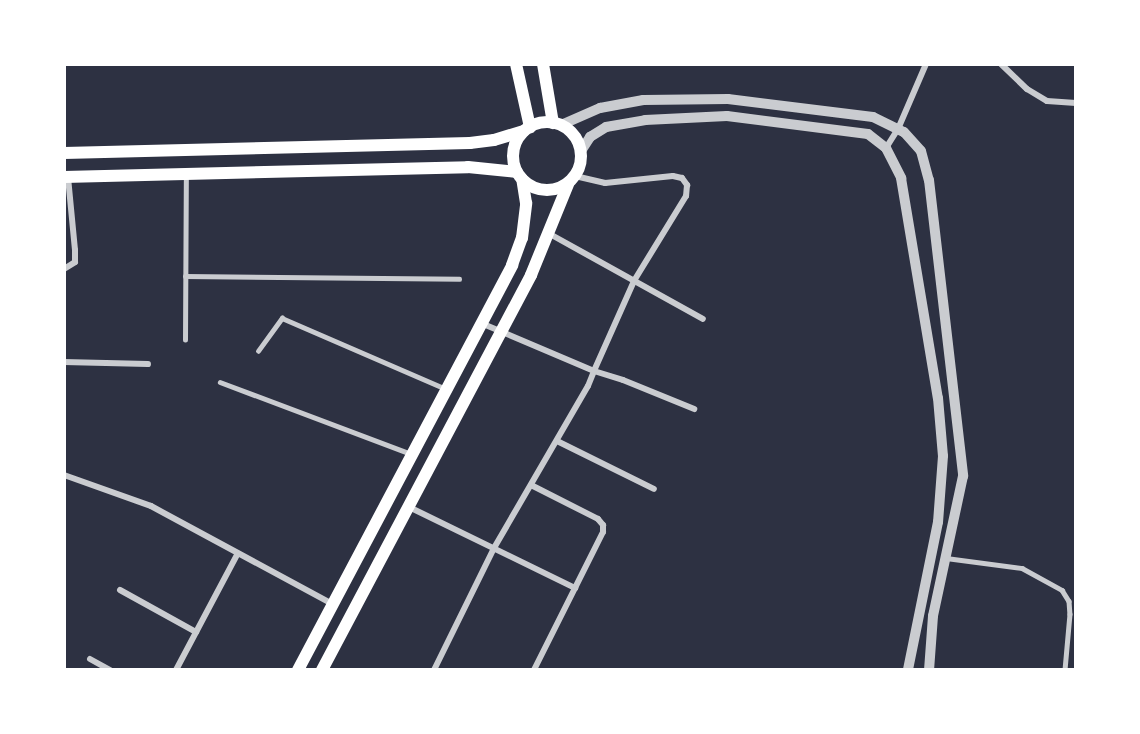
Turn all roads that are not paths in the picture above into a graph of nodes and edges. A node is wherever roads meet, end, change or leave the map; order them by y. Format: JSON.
{"nodes":[{"id":1,"x":516,"y":64,"type":"edge"},
{"id":2,"x":543,"y":64,"type":"edge"},
{"id":3,"x":1001,"y":64,"type":"edge"},
{"id":4,"x":925,"y":67,"type":"edge"},
{"id":5,"x":1076,"y":104,"type":"edge"},
{"id":6,"x":557,"y":124,"type":"junction"},
{"id":7,"x":527,"y":129,"type":"junction"},
{"id":8,"x":898,"y":129,"type":"junction"},
{"id":9,"x":886,"y":148,"type":"junction"},
{"id":10,"x":581,"y":151,"type":"junction"},
{"id":11,"x":64,"y":153,"type":"edge"},
{"id":12,"x":186,"y":174,"type":"junction"},
{"id":13,"x":520,"y":176,"type":"junction"},
{"id":14,"x":66,"y":177,"type":"edge"},
{"id":15,"x":572,"y":179,"type":"junction"},
{"id":16,"x":548,"y":232,"type":"junction"},
{"id":17,"x":64,"y":269,"type":"edge"},
{"id":18,"x":185,"y":276,"type":"junction"},
{"id":19,"x":459,"y":279,"type":"dead end"},
{"id":20,"x":634,"y":281,"type":"junction"},
{"id":21,"x":703,"y":319,"type":"dead end"},
{"id":22,"x":482,"y":323,"type":"junction"},
{"id":23,"x":501,"y":331,"type":"junction"},
{"id":24,"x":185,"y":340,"type":"dead end"},
{"id":25,"x":258,"y":351,"type":"dead end"},
{"id":26,"x":64,"y":362,"type":"edge"},
{"id":27,"x":147,"y":364,"type":"dead end"},
{"id":28,"x":594,"y":371,"type":"junction"},
{"id":29,"x":220,"y":382,"type":"dead end"},
{"id":30,"x":446,"y":389,"type":"junction"},
{"id":31,"x":694,"y":409,"type":"dead end"},
{"id":32,"x":557,"y":441,"type":"junction"},
{"id":33,"x":412,"y":454,"type":"junction"},
{"id":34,"x":64,"y":475,"type":"edge"},
{"id":35,"x":531,"y":484,"type":"junction"},
{"id":36,"x":654,"y":489,"type":"dead end"},
{"id":37,"x":409,"y":507,"type":"junction"},
{"id":38,"x":494,"y":548,"type":"junction"},
{"id":39,"x":238,"y":553,"type":"junction"},
{"id":40,"x":944,"y":558,"type":"junction"},
{"id":41,"x":575,"y":588,"type":"junction"},
{"id":42,"x":120,"y":590,"type":"dead end"},
{"id":43,"x":332,"y":604,"type":"junction"},
{"id":44,"x":196,"y":632,"type":"junction"},
{"id":45,"x":90,"y":659,"type":"dead end"},
{"id":46,"x":110,"y":669,"type":"edge"},
{"id":47,"x":176,"y":669,"type":"edge"},
{"id":48,"x":298,"y":669,"type":"edge"},
{"id":49,"x":322,"y":669,"type":"edge"},
{"id":50,"x":434,"y":669,"type":"edge"},
{"id":51,"x":534,"y":669,"type":"edge"},
{"id":52,"x":908,"y":669,"type":"edge"},
{"id":53,"x":929,"y":669,"type":"edge"},
{"id":54,"x":1065,"y":669,"type":"edge"}],
"edges":[{"from":1,"to":7,"type":"main road"},
{"from":2,"to":6,"type":"main road"},
{"from":3,"to":5,"type":"street"},
{"from":4,"to":8,"type":"street"},
{"from":6,"to":7,"type":"main road"},
{"from":6,"to":8,"type":"street"},
{"from":6,"to":10,"type":"main road"},
{"from":7,"to":11,"type":"main road"},
{"from":7,"to":13,"type":"main road"},
{"from":8,"to":9,"type":"street"},
{"from":8,"to":40,"type":"street"},
{"from":9,"to":10,"type":"street"},
{"from":9,"to":52,"type":"street"},
{"from":10,"to":15,"type":"main road"},
{"from":12,"to":13,"type":"main road"},
{"from":12,"to":14,"type":"main road"},
{"from":12,"to":18,"type":"lane"},
{"from":13,"to":15,"type":"main road"},
{"from":13,"to":22,"type":"main road"},
{"from":14,"to":17,"type":"street"},
{"from":15,"to":16,"type":"main road"},
{"from":15,"to":20,"type":"street"},
{"from":16,"to":20,"type":"street"},
{"from":16,"to":23,"type":"main road"},
{"from":18,"to":19,"type":"lane"},
{"from":18,"to":24,"type":"lane"},
{"from":20,"to":21,"type":"street"},
{"from":20,"to":28,"type":"street"},
{"from":22,"to":23,"type":"street"},
{"from":22,"to":30,"type":"main road"},
{"from":23,"to":28,"type":"street"},
{"from":23,"to":37,"type":"main road"},
{"from":25,"to":30,"type":"lane"},
{"from":26,"to":27,"type":"street"},
{"from":28,"to":31,"type":"street"},
{"from":28,"to":32,"type":"street"},
{"from":29,"to":33,"type":"lane"},
{"from":30,"to":33,"type":"main road"},
{"from":32,"to":35,"type":"street"},
{"from":32,"to":36,"type":"street"},
{"from":33,"to":43,"type":"main road"},
{"from":34,"to":39,"type":"street"},
{"from":35,"to":38,"type":"street"},
{"from":35,"to":41,"type":"street"},
{"from":37,"to":38,"type":"street"},
{"from":37,"to":49,"type":"main road"},
{"from":38,"to":41,"type":"street"},
{"from":38,"to":50,"type":"street"},
{"from":39,"to":43,"type":"street"},
{"from":39,"to":44,"type":"street"},
{"from":40,"to":53,"type":"street"},
{"from":40,"to":54,"type":"lane"},
{"from":41,"to":51,"type":"street"},
{"from":42,"to":44,"type":"street"},
{"from":43,"to":48,"type":"main road"},
{"from":44,"to":47,"type":"street"},
{"from":45,"to":46,"type":"street"}]}
